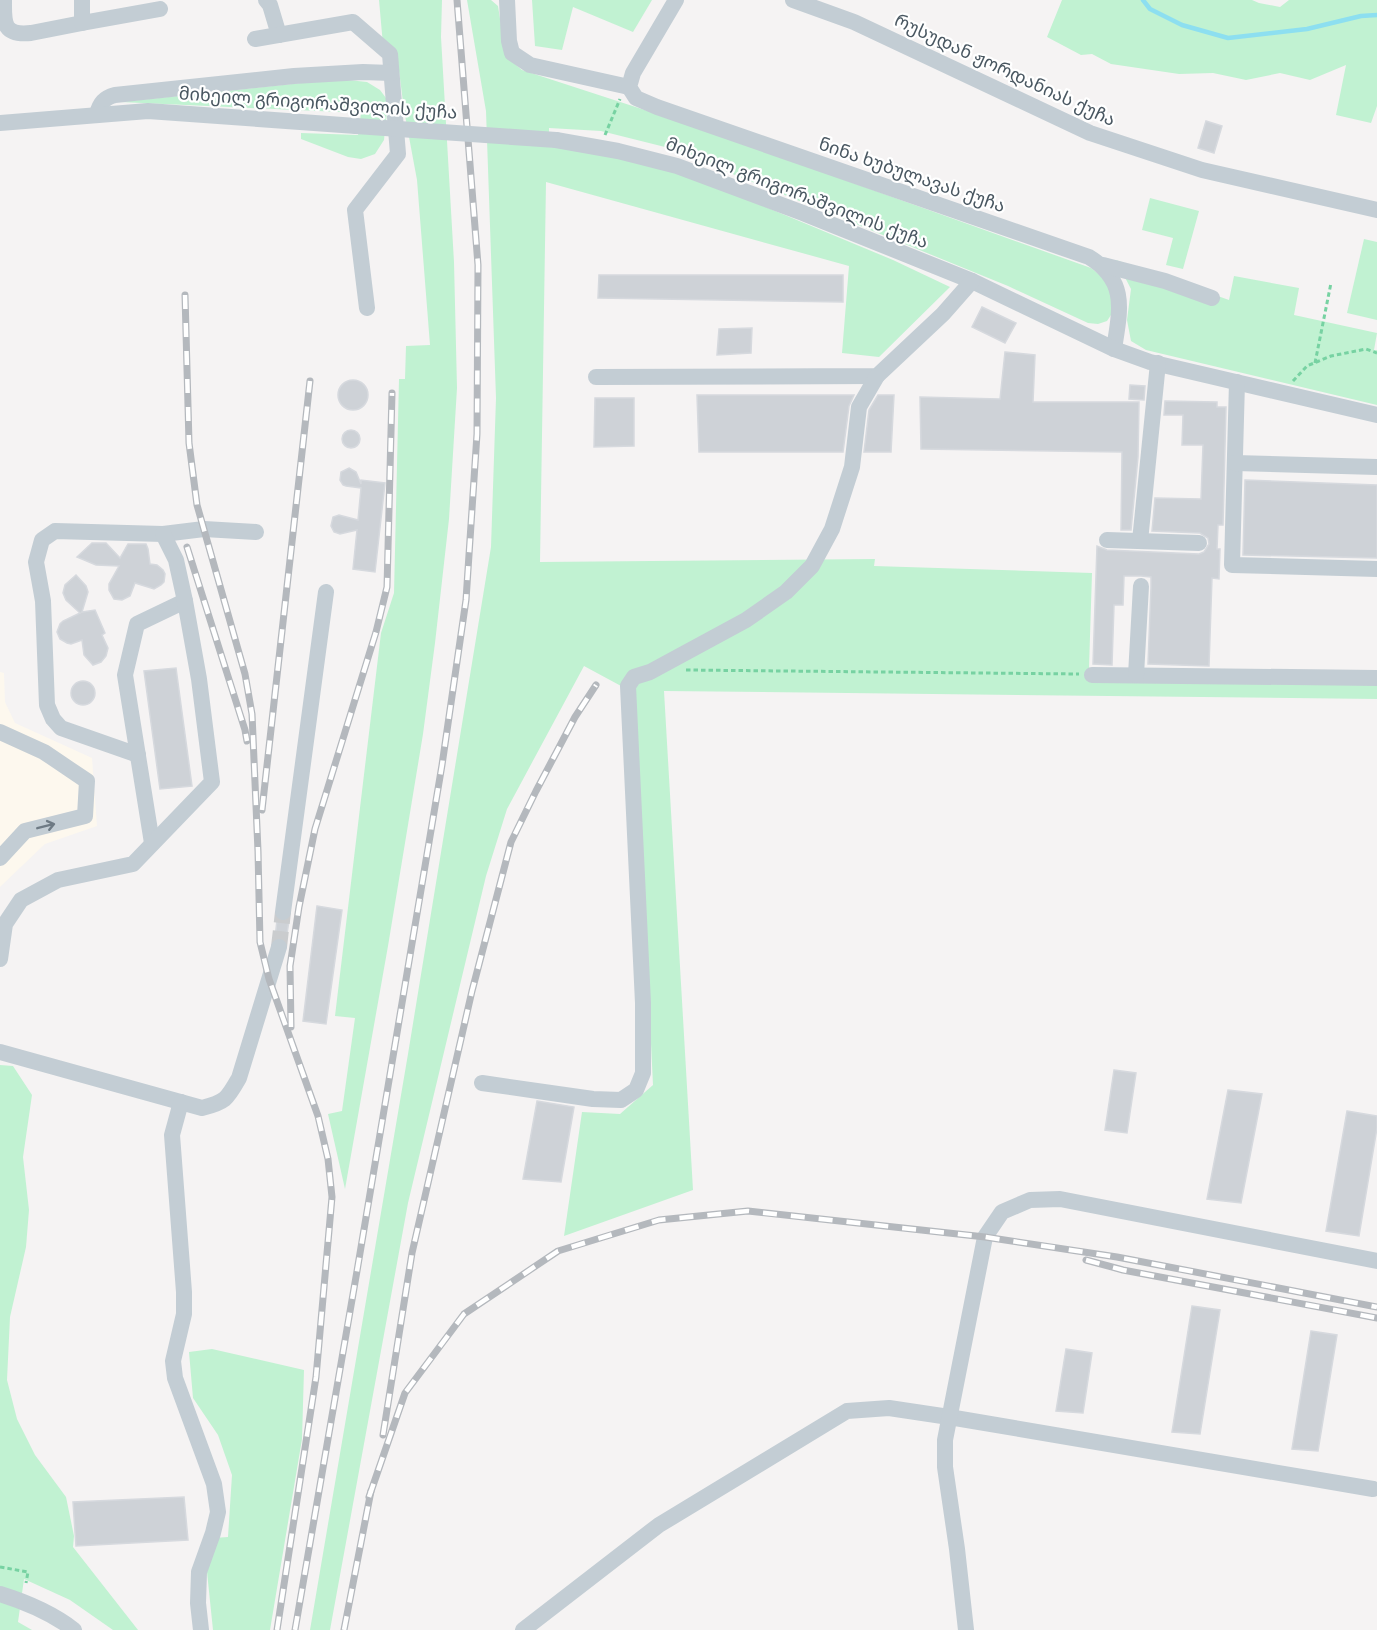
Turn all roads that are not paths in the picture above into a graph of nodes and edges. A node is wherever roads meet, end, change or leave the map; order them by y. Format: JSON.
{"nodes":[{"id":1,"x":4,"y":0,"type":"edge"},
{"id":2,"x":82,"y":0,"type":"edge"},
{"id":3,"x":266,"y":0,"type":"edge"},
{"id":4,"x":506,"y":0,"type":"edge"},
{"id":5,"x":676,"y":0,"type":"edge"},
{"id":6,"x":793,"y":0,"type":"edge"},
{"id":7,"x":160,"y":9,"type":"dead end"},
{"id":8,"x":82,"y":23,"type":"junction"},
{"id":9,"x":279,"y":35,"type":"junction"},
{"id":10,"x":255,"y":39,"type":"dead end"},
{"id":11,"x":391,"y":73,"type":"junction"},
{"id":12,"x":627,"y":87,"type":"junction"},
{"id":13,"x":97,"y":114,"type":"junction"},
{"id":14,"x":0,"y":123,"type":"edge"},
{"id":15,"x":1377,"y":210,"type":"edge"},
{"id":16,"x":1103,"y":265,"type":"junction"},
{"id":17,"x":972,"y":281,"type":"junction"},
{"id":18,"x":1212,"y":298,"type":"dead end"},
{"id":19,"x":367,"y":308,"type":"dead end"},
{"id":20,"x":1114,"y":349,"type":"junction"},
{"id":21,"x":1158,"y":363,"type":"junction"},
{"id":22,"x":877,"y":376,"type":"junction"},
{"id":23,"x":596,"y":377,"type":"dead end"},
{"id":24,"x":1237,"y":382,"type":"junction"},
{"id":25,"x":1377,"y":415,"type":"edge"},
{"id":26,"x":1235,"y":464,"type":"junction"},
{"id":27,"x":1377,"y":467,"type":"edge"},
{"id":28,"x":256,"y":532,"type":"dead end"},
{"id":29,"x":163,"y":534,"type":"junction"},
{"id":30,"x":1107,"y":540,"type":"dead end"},
{"id":31,"x":1140,"y":541,"type":"junction"},
{"id":32,"x":1199,"y":543,"type":"dead end"},
{"id":33,"x":1377,"y":569,"type":"edge"},
{"id":34,"x":1141,"y":586,"type":"dead end"},
{"id":35,"x":326,"y":592,"type":"dead end"},
{"id":36,"x":185,"y":600,"type":"junction"},
{"id":37,"x":1092,"y":675,"type":"road end"},
{"id":38,"x":1136,"y":675,"type":"junction"},
{"id":39,"x":1377,"y":678,"type":"edge"},
{"id":40,"x":0,"y":732,"type":"edge"},
{"id":41,"x":138,"y":755,"type":"junction"},
{"id":42,"x":152,"y":843,"type":"junction"},
{"id":43,"x":0,"y":858,"type":"edge"},
{"id":44,"x":283,"y":912,"type":"tunnel mouth"},
{"id":45,"x":279,"y":947,"type":"tunnel mouth"},
{"id":46,"x":0,"y":959,"type":"edge"},
{"id":47,"x":0,"y":1052,"type":"edge"},
{"id":48,"x":482,"y":1083,"type":"dead end"},
{"id":49,"x":181,"y":1102,"type":"junction"},
{"id":50,"x":1377,"y":1261,"type":"edge"},
{"id":51,"x":949,"y":1417,"type":"junction"},
{"id":52,"x":1373,"y":1489,"type":"dead end"},
{"id":53,"x":0,"y":1594,"type":"edge"},
{"id":54,"x":74,"y":1630,"type":"edge"},
{"id":55,"x":201,"y":1630,"type":"edge"},
{"id":56,"x":523,"y":1630,"type":"edge"},
{"id":57,"x":966,"y":1630,"type":"edge"}],
"edges":[{"from":1,"to":8,"type":"street"},
{"from":2,"to":8,"type":"street"},
{"from":3,"to":9,"type":"street"},
{"from":4,"to":12,"type":"street","name":"ნინა ხუბულავას ქუჩა"},
{"from":5,"to":12,"type":"street"},
{"from":6,"to":15,"type":"street","name":"რუსუდან ჟორდანიას ქუჩა"},
{"from":7,"to":8,"type":"street"},
{"from":9,"to":10,"type":"street"},
{"from":9,"to":11,"type":"street"},
{"from":11,"to":13,"type":"street"},
{"from":11,"to":19,"type":"street"},
{"from":12,"to":16,"type":"street","name":"ნინა ხუბულავას ქუჩა"},
{"from":13,"to":14,"type":"street","name":"მიხეილ გრიგორაშვილის ქუჩა"},
{"from":13,"to":17,"type":"street","name":"მიხეილ გრიგორაშვილის ქუჩა","bridge":true},
{"from":16,"to":18,"type":"street","name":"ნინა ხუბულავას ქუჩა"},
{"from":16,"to":20,"type":"street"},
{"from":17,"to":20,"type":"street","name":"მიხეილ გრიგორაშვილის ქუჩა"},
{"from":17,"to":22,"type":"street"},
{"from":20,"to":21,"type":"street","name":"მიხეილ გრიგორაშვილის ქუჩა"},
{"from":21,"to":24,"type":"street","name":"მიხეილ გრიგორაშვილის ქუჩა"},
{"from":21,"to":31,"type":"street"},
{"from":22,"to":23,"type":"street"},
{"from":22,"to":48,"type":"street"},
{"from":24,"to":25,"type":"street","name":"მიხეილ გრიგორაშვილის ქუჩა"},
{"from":24,"to":26,"type":"street"},
{"from":26,"to":27,"type":"street"},
{"from":26,"to":33,"type":"street"},
{"from":28,"to":29,"type":"street"},
{"from":29,"to":36,"type":"street"},
{"from":29,"to":41,"type":"street"},
{"from":30,"to":31,"type":"street"},
{"from":31,"to":32,"type":"street"},
{"from":34,"to":38,"type":"street"},
{"from":35,"to":44,"type":"street"},
{"from":36,"to":41,"type":"street"},
{"from":36,"to":42,"type":"street"},
{"from":37,"to":38,"type":"street"},
{"from":38,"to":39,"type":"street"},
{"from":43,"to":40,"type":"street","one_way":true},
{"from":41,"to":42,"type":"street"},
{"from":42,"to":46,"type":"street"},
{"from":45,"to":49,"type":"street"},
{"from":47,"to":49,"type":"street"},
{"from":49,"to":55,"type":"street"},
{"from":50,"to":51,"type":"street"},
{"from":51,"to":52,"type":"street"},
{"from":51,"to":56,"type":"street"},
{"from":51,"to":57,"type":"street"},
{"from":53,"to":54,"type":"street"}]}
